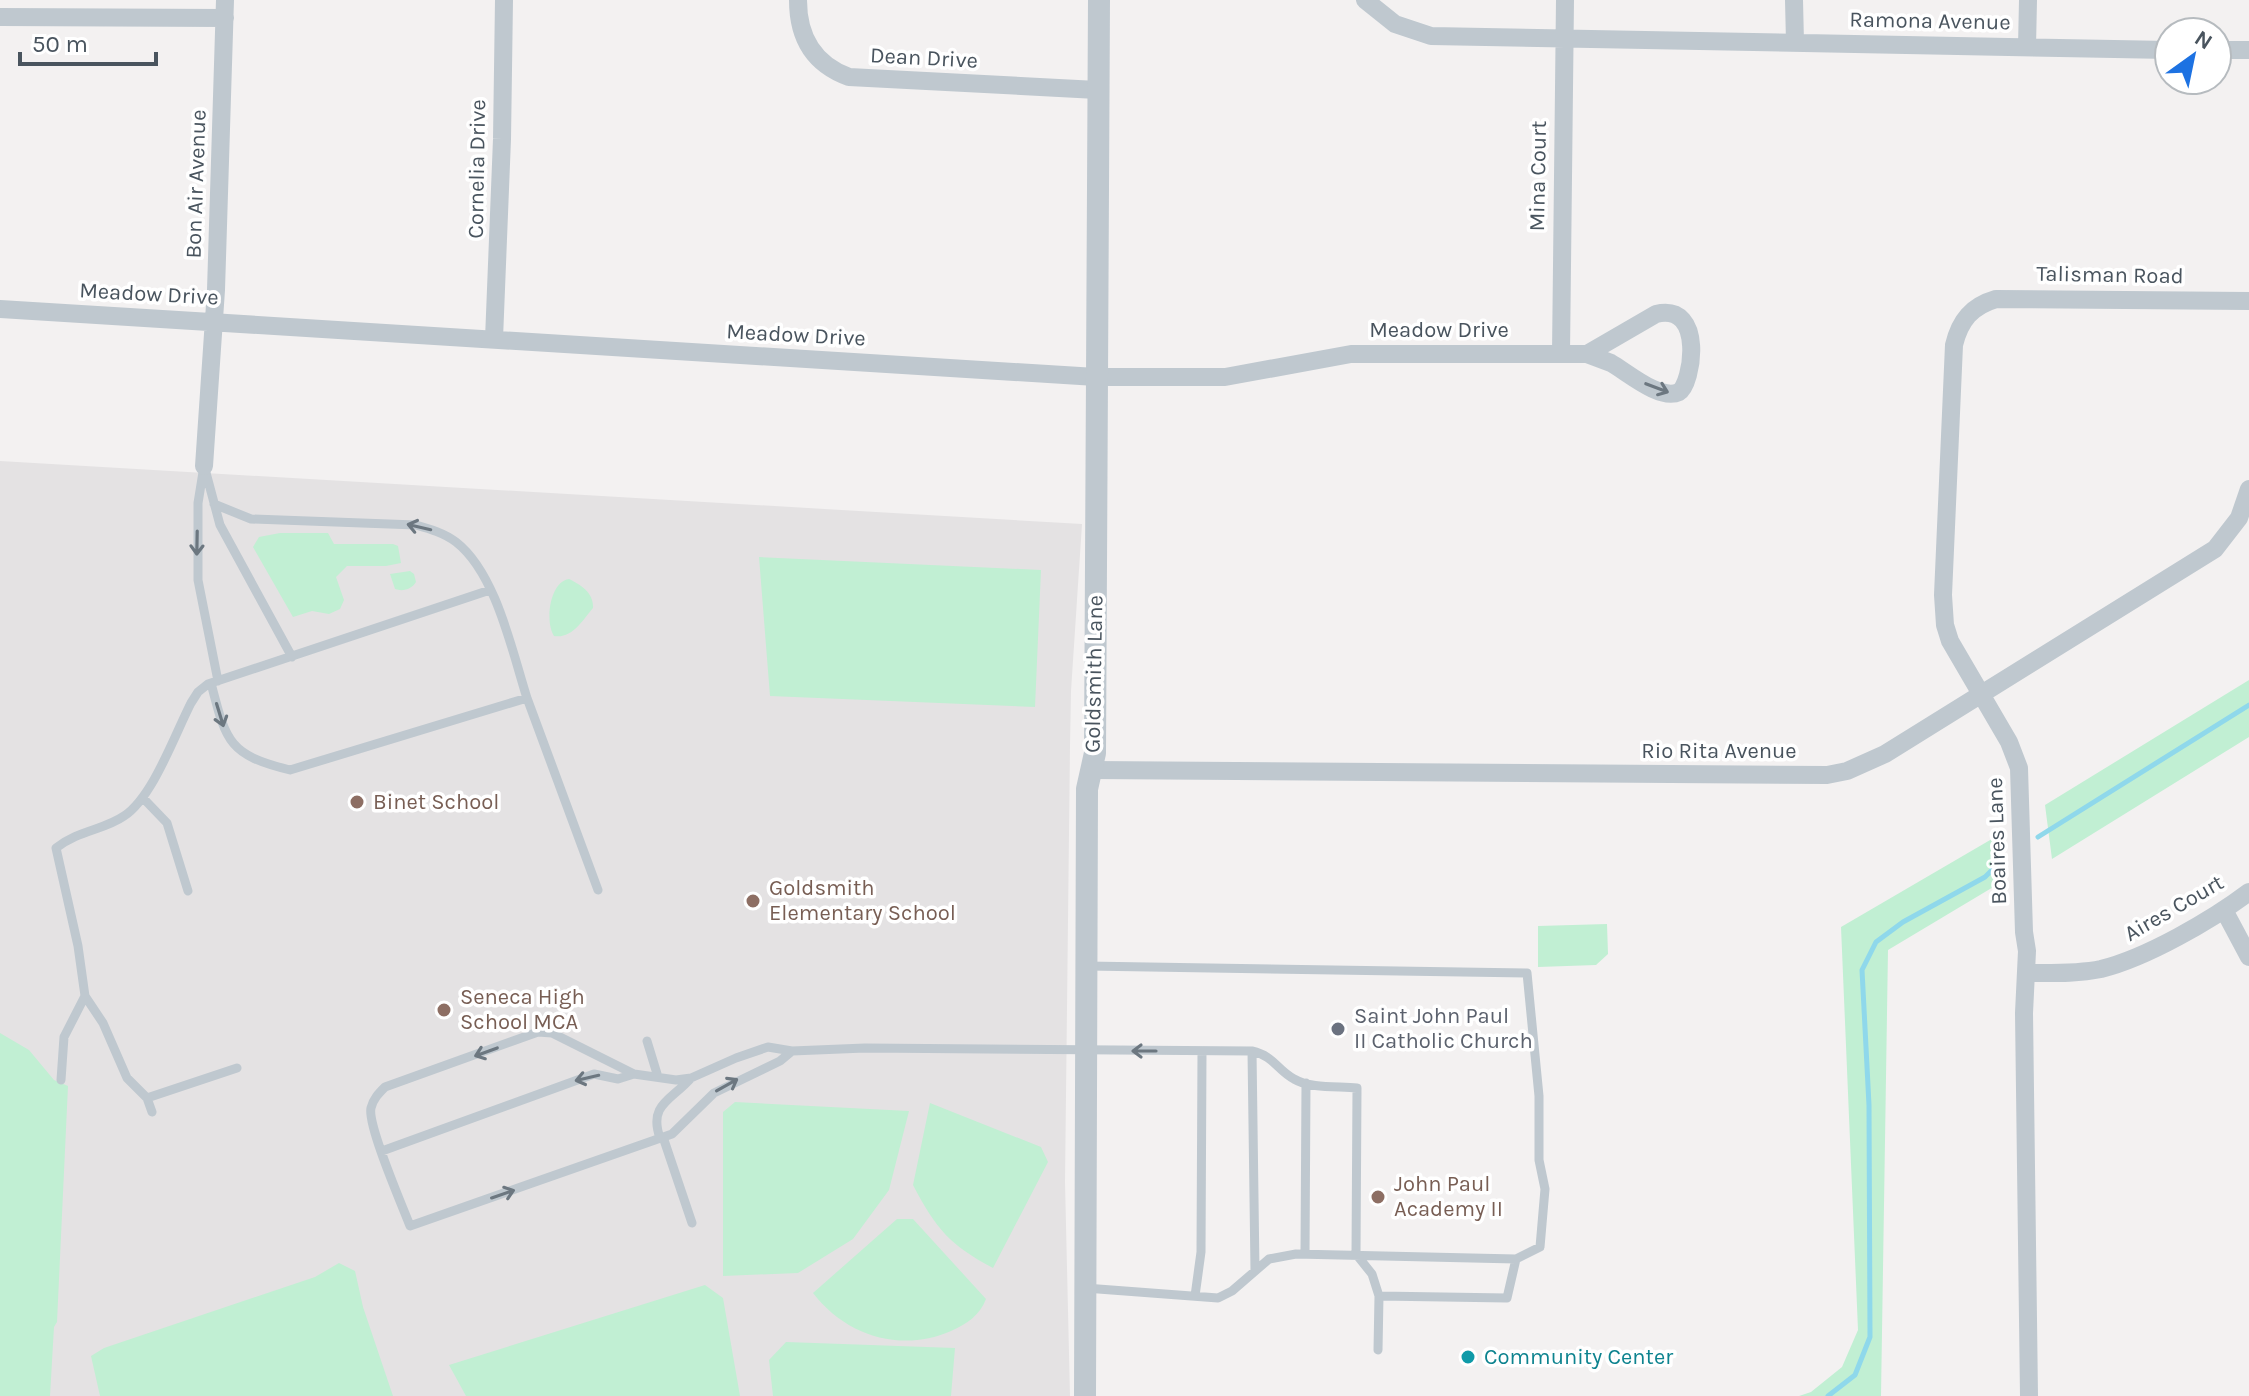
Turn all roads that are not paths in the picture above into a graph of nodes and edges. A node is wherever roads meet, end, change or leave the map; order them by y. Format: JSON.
{"nodes":[{"id":1,"x":504,"y":0,"type":"edge"},
{"id":2,"x":798,"y":0,"type":"edge"},
{"id":3,"x":1099,"y":0,"type":"edge"},
{"id":4,"x":1365,"y":0,"type":"edge"},
{"id":5,"x":1565,"y":0,"type":"edge"},
{"id":6,"x":1794,"y":0,"type":"edge"},
{"id":7,"x":2028,"y":0,"type":"edge"},
{"id":8,"x":225,"y":9,"type":"edge"},
{"id":9,"x":0,"y":17,"type":"edge"},
{"id":10,"x":1565,"y":39,"type":"junction"},
{"id":11,"x":1795,"y":42,"type":"junction"},
{"id":12,"x":2027,"y":47,"type":"junction"},
{"id":13,"x":2153,"y":50,"type":"edge"},
{"id":14,"x":1097,"y":90,"type":"junction"},
{"id":15,"x":2249,"y":301,"type":"edge"},
{"id":16,"x":0,"y":309,"type":"edge"},
{"id":17,"x":1974,"y":309,"type":"joint"},
{"id":18,"x":214,"y":321,"type":"junction"},
{"id":19,"x":494,"y":339,"type":"junction"},
{"id":20,"x":1561,"y":354,"type":"junction"},
{"id":21,"x":1587,"y":354,"type":"junction"},
{"id":22,"x":1096,"y":377,"type":"junction"},
{"id":23,"x":204,"y":466,"type":"junction"},
{"id":24,"x":2249,"y":489,"type":"edge"},
{"id":25,"x":214,"y":504,"type":"junction"},
{"id":26,"x":490,"y":590,"type":"junction"},
{"id":27,"x":292,"y":657,"type":"junction"},
{"id":28,"x":215,"y":682,"type":"junction"},
{"id":29,"x":1982,"y":694,"type":"junction"},
{"id":30,"x":527,"y":698,"type":"junction"},
{"id":31,"x":1091,"y":770,"type":"junction"},
{"id":32,"x":143,"y":798,"type":"junction"},
{"id":33,"x":598,"y":890,"type":"dead end"},
{"id":34,"x":188,"y":891,"type":"dead end"},
{"id":35,"x":2249,"y":892,"type":"edge"},
{"id":36,"x":2224,"y":910,"type":"junction"},
{"id":37,"x":2249,"y":957,"type":"edge"},
{"id":38,"x":1086,"y":966,"type":"junction"},
{"id":39,"x":2027,"y":973,"type":"junction"},
{"id":40,"x":85,"y":996,"type":"junction"},
{"id":41,"x":647,"y":1041,"type":"dead end"},
{"id":42,"x":1086,"y":1050,"type":"junction"},
{"id":43,"x":792,"y":1051,"type":"junction"},
{"id":44,"x":1202,"y":1051,"type":"junction"},
{"id":45,"x":1252,"y":1051,"type":"junction"},
{"id":46,"x":237,"y":1068,"type":"dead end"},
{"id":47,"x":634,"y":1074,"type":"junction"},
{"id":48,"x":658,"y":1077,"type":"junction"},
{"id":49,"x":691,"y":1078,"type":"junction"},
{"id":50,"x":61,"y":1080,"type":"dead end"},
{"id":51,"x":1306,"y":1083,"type":"junction"},
{"id":52,"x":147,"y":1098,"type":"junction"},
{"id":53,"x":152,"y":1112,"type":"dead end"},
{"id":54,"x":665,"y":1136,"type":"junction"},
{"id":55,"x":382,"y":1151,"type":"junction"},
{"id":56,"x":692,"y":1223,"type":"dead end"},
{"id":57,"x":1305,"y":1254,"type":"junction"},
{"id":58,"x":1356,"y":1254,"type":"junction"},
{"id":59,"x":1516,"y":1259,"type":"junction"},
{"id":60,"x":1255,"y":1271,"type":"junction"},
{"id":61,"x":1085,"y":1288,"type":"junction"},
{"id":62,"x":1195,"y":1296,"type":"junction"},
{"id":63,"x":1379,"y":1296,"type":"junction"},
{"id":64,"x":1378,"y":1350,"type":"dead end"},
{"id":65,"x":1085,"y":1396,"type":"edge"},
{"id":66,"x":2029,"y":1396,"type":"edge"}],
"edges":[{"from":1,"to":19,"type":"street","name":"Cornelia Drive"},
{"from":2,"to":14,"type":"street","name":"Dean Drive"},
{"from":3,"to":14,"type":"street","name":"Goldsmith Lane"},
{"from":4,"to":10,"type":"street","name":"Ramona Avenue"},
{"from":5,"to":10,"type":"street","name":"Mina Court"},
{"from":6,"to":11,"type":"street"},
{"from":7,"to":12,"type":"street"},
{"from":8,"to":9,"type":"street"},
{"from":8,"to":18,"type":"street","name":"Bon Air Avenue"},
{"from":10,"to":11,"type":"street","name":"Ramona Avenue"},
{"from":10,"to":20,"type":"street","name":"Mina Court"},
{"from":11,"to":12,"type":"street","name":"Ramona Avenue"},
{"from":12,"to":13,"type":"street","name":"Ramona Avenue"},
{"from":14,"to":22,"type":"street","name":"Goldsmith Lane"},
{"from":15,"to":17,"type":"street","name":"Talisman Road"},
{"from":16,"to":18,"type":"street","name":"Meadow Drive"},
{"from":17,"to":29,"type":"street","name":"Boaires Lane"},
{"from":18,"to":19,"type":"street","name":"Meadow Drive"},
{"from":18,"to":23,"type":"street","name":"Bon Air Avenue"},
{"from":19,"to":22,"type":"street","name":"Meadow Drive"},
{"from":20,"to":21,"type":"street","name":"Meadow Drive"},
{"from":20,"to":22,"type":"street","name":"Meadow Drive"},
{"from":21,"to":21,"type":"street","name":"Meadow Drive","one_way":true},
{"from":22,"to":31,"type":"street","name":"Goldsmith Lane"},
{"from":23,"to":25,"type":"lane"},
{"from":23,"to":28,"type":"lane","one_way":true},
{"from":24,"to":29,"type":"street","name":"Rio Rita Avenue"},
{"from":26,"to":25,"type":"lane","one_way":true},
{"from":25,"to":27,"type":"lane"},
{"from":26,"to":27,"type":"lane"},
{"from":26,"to":30,"type":"lane"},
{"from":27,"to":28,"type":"lane"},
{"from":28,"to":30,"type":"lane","one_way":true},
{"from":28,"to":32,"type":"lane"},
{"from":29,"to":31,"type":"street","name":"Rio Rita Avenue"},
{"from":29,"to":39,"type":"street","name":"Boaires Lane"},
{"from":30,"to":33,"type":"lane"},
{"from":31,"to":38,"type":"street","name":"Goldsmith Lane"},
{"from":32,"to":34,"type":"lane"},
{"from":32,"to":40,"type":"lane"},
{"from":35,"to":36,"type":"street","name":"Aires Court"},
{"from":36,"to":37,"type":"street"},
{"from":36,"to":39,"type":"street","name":"Aires Court"},
{"from":38,"to":42,"type":"street","name":"Goldsmith Lane"},
{"from":38,"to":59,"type":"lane"},
{"from":39,"to":66,"type":"street","name":"Boaires Lane"},
{"from":40,"to":50,"type":"lane"},
{"from":40,"to":52,"type":"lane"},
{"from":41,"to":48,"type":"lane"},
{"from":42,"to":43,"type":"lane"},
{"from":44,"to":42,"type":"lane","one_way":true},
{"from":42,"to":61,"type":"street","name":"Goldsmith Lane"},
{"from":43,"to":49,"type":"lane"},
{"from":54,"to":43,"type":"lane","one_way":true},
{"from":44,"to":45,"type":"lane"},
{"from":44,"to":62,"type":"lane"},
{"from":45,"to":51,"type":"lane"},
{"from":45,"to":60,"type":"lane"},
{"from":46,"to":52,"type":"lane"},
{"from":47,"to":48,"type":"lane"},
{"from":47,"to":55,"type":"lane","one_way":true},
{"from":47,"to":55,"type":"lane","one_way":true},
{"from":48,"to":49,"type":"lane"},
{"from":49,"to":54,"type":"lane"},
{"from":51,"to":57,"type":"lane"},
{"from":51,"to":58,"type":"lane"},
{"from":52,"to":53,"type":"lane"},
{"from":55,"to":54,"type":"lane","one_way":true},
{"from":54,"to":56,"type":"lane"},
{"from":57,"to":58,"type":"lane"},
{"from":57,"to":60,"type":"lane"},
{"from":58,"to":59,"type":"lane"},
{"from":58,"to":63,"type":"lane"},
{"from":59,"to":63,"type":"lane"},
{"from":60,"to":62,"type":"lane"},
{"from":61,"to":62,"type":"lane"},
{"from":61,"to":65,"type":"street","name":"Goldsmith Lane"},
{"from":63,"to":64,"type":"lane"}]}
